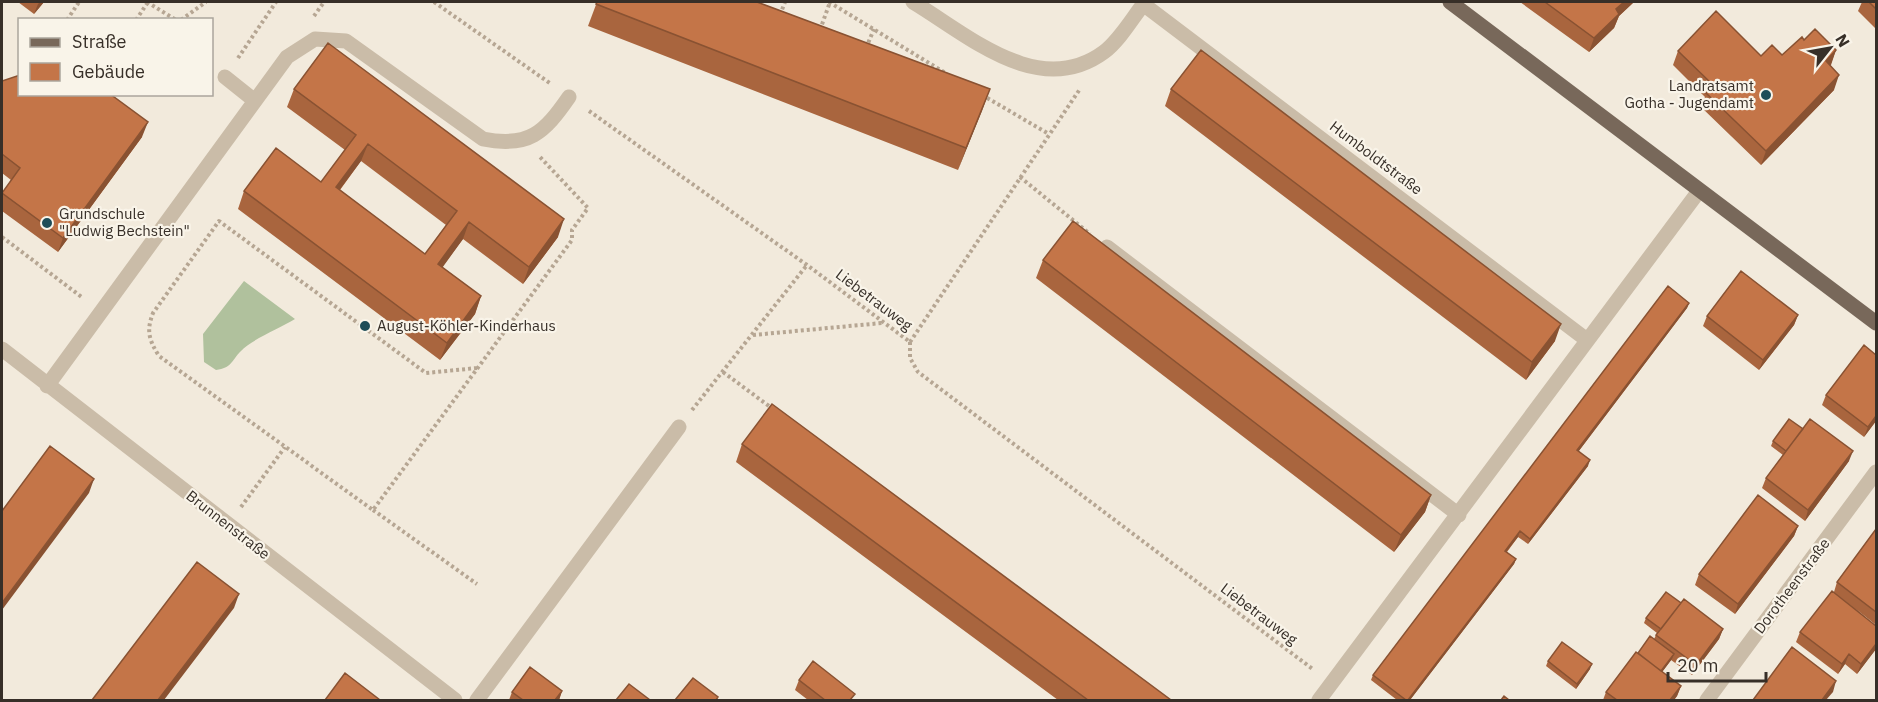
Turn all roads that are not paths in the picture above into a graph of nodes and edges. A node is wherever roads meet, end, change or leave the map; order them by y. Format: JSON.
{"nodes":[{"id":1,"x":913,"y":2,"type":"edge"},
{"id":2,"x":1449,"y":2,"type":"edge"},
{"id":3,"x":1144,"y":3,"type":"edge"},
{"id":4,"x":225,"y":77,"type":"road end"},
{"id":5,"x":569,"y":97,"type":"road end"},
{"id":6,"x":255,"y":101,"type":"junction"},
{"id":7,"x":1699,"y":191,"type":"junction"},
{"id":8,"x":1107,"y":247,"type":"edge"},
{"id":9,"x":1876,"y":323,"type":"edge"},
{"id":10,"x":1587,"y":340,"type":"junction"},
{"id":11,"x":2,"y":349,"type":"edge"},
{"id":12,"x":47,"y":386,"type":"junction"},
{"id":13,"x":679,"y":428,"type":"road end"},
{"id":14,"x":1876,"y":472,"type":"edge"},
{"id":15,"x":1459,"y":515,"type":"junction"},
{"id":16,"x":455,"y":700,"type":"edge"},
{"id":17,"x":477,"y":700,"type":"edge"},
{"id":18,"x":1318,"y":700,"type":"edge"},
{"id":19,"x":1707,"y":700,"type":"edge"}],
"edges":[{"from":1,"to":3,"type":"street"},
{"from":2,"to":7,"type":"main road"},
{"from":3,"to":10,"type":"street","name":"Humboldtstraße"},
{"from":4,"to":6,"type":"street"},
{"from":5,"to":6,"type":"street"},
{"from":6,"to":12,"type":"street"},
{"from":7,"to":9,"type":"main road"},
{"from":7,"to":10,"type":"street"},
{"from":8,"to":15,"type":"street"},
{"from":10,"to":15,"type":"street"},
{"from":11,"to":12,"type":"street","name":"Brunnenstraße"},
{"from":12,"to":16,"type":"street","name":"Brunnenstraße"},
{"from":13,"to":17,"type":"street"},
{"from":14,"to":19,"type":"street","name":"Dorotheenstraße"},
{"from":15,"to":18,"type":"street"}]}
